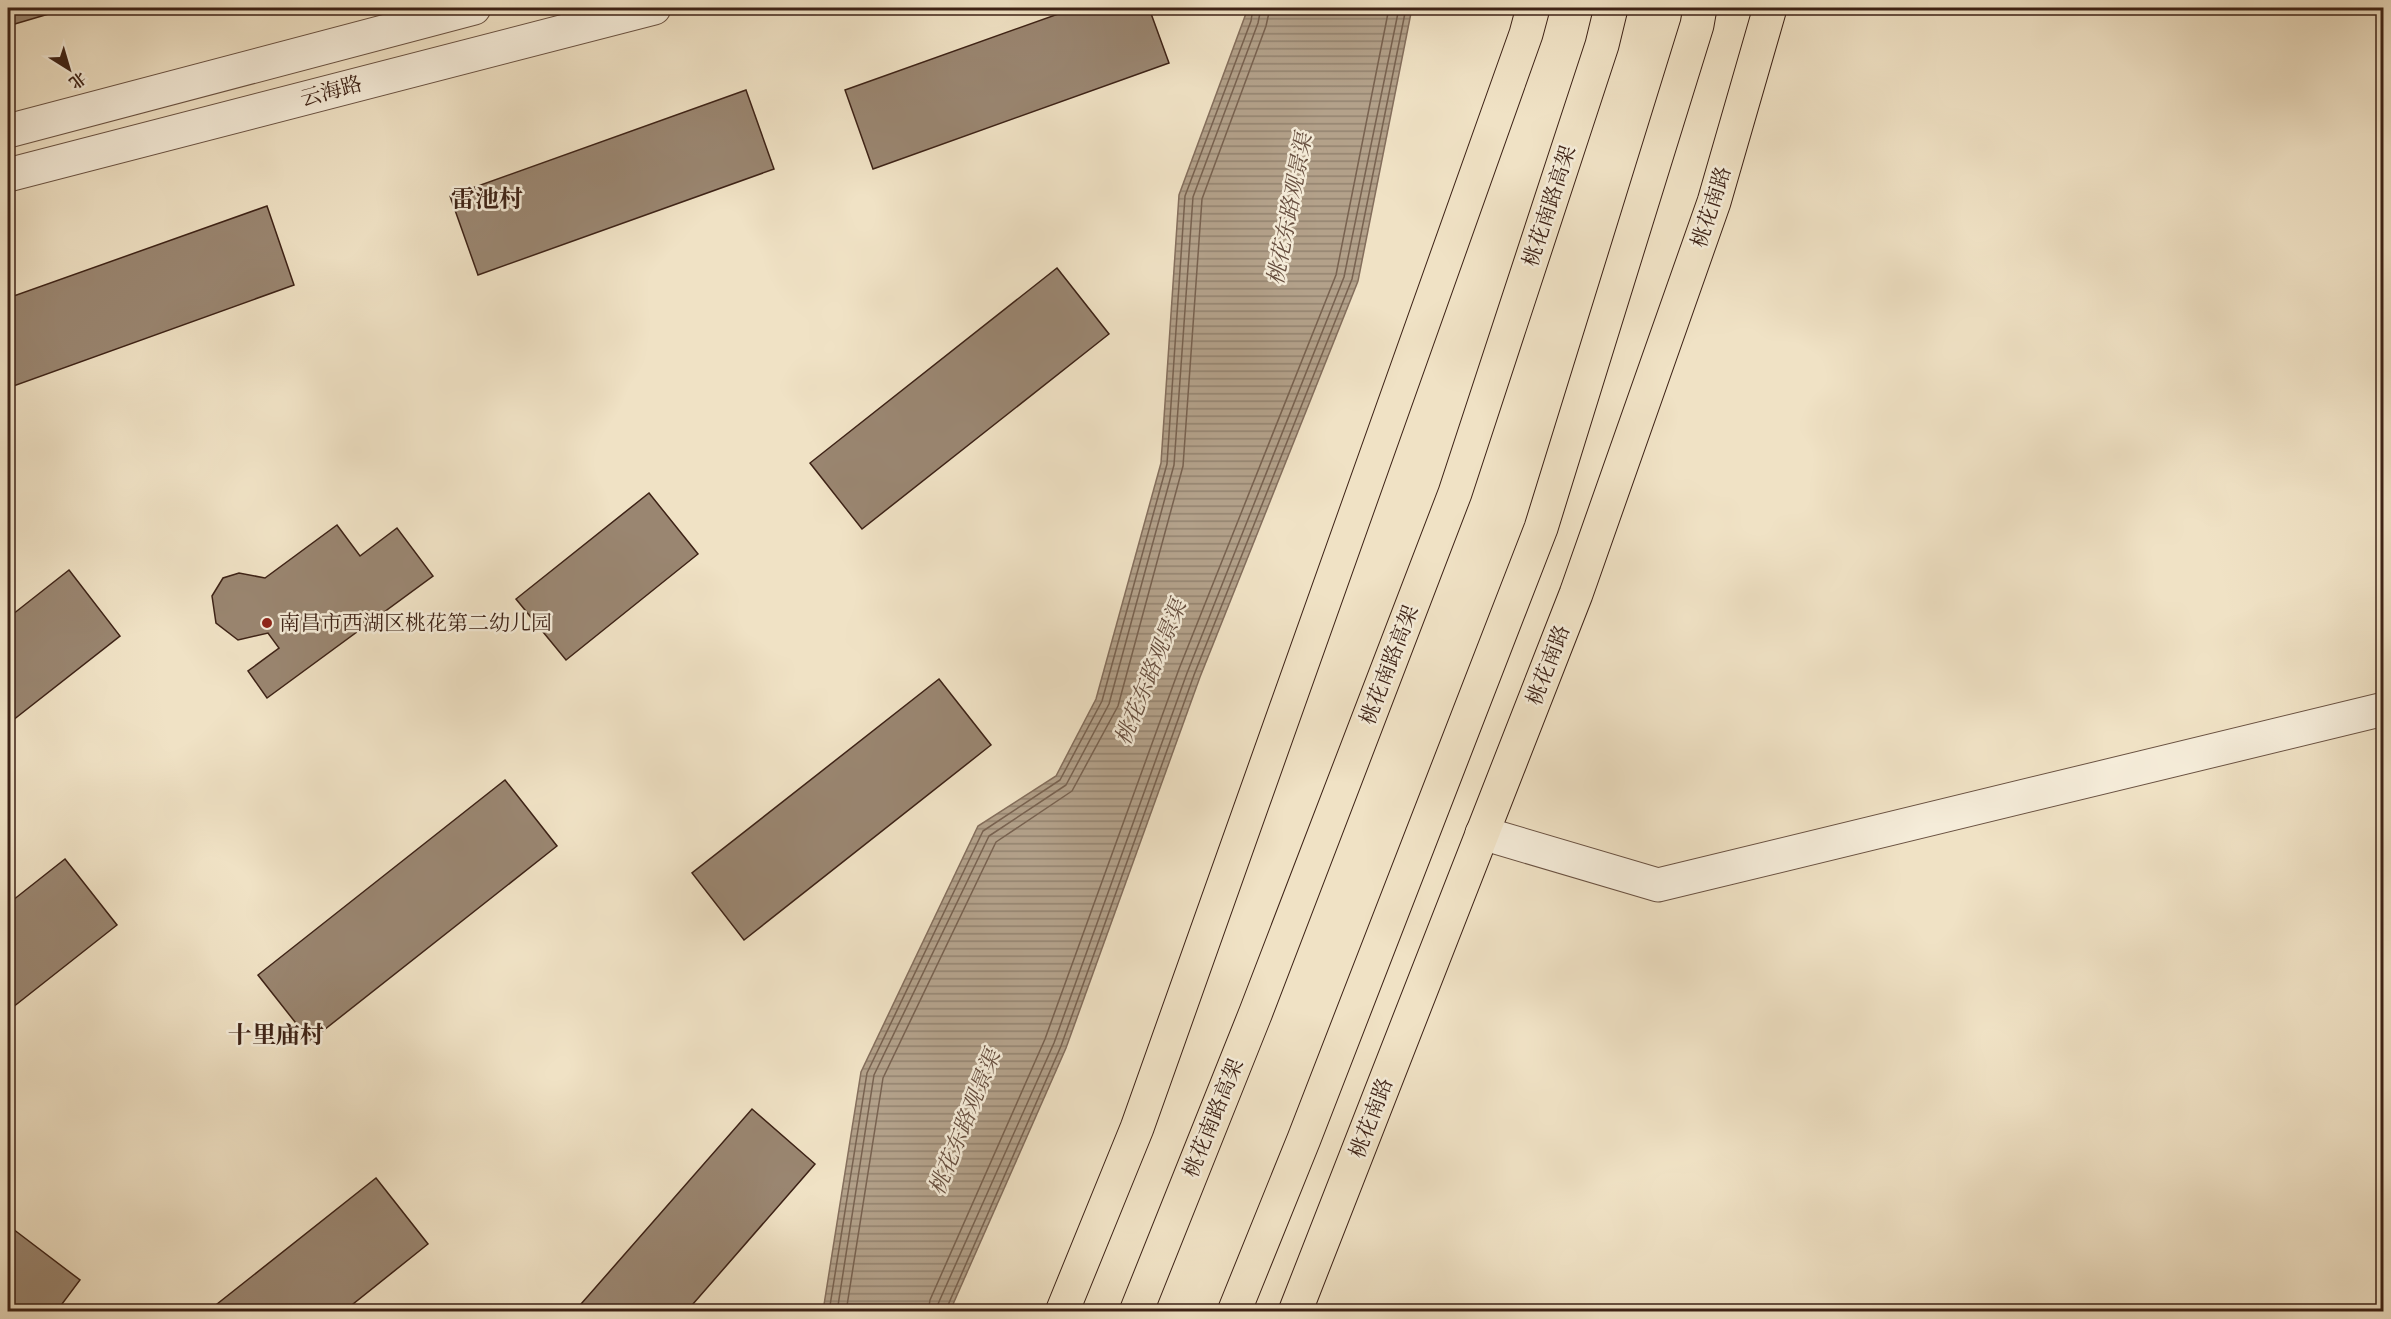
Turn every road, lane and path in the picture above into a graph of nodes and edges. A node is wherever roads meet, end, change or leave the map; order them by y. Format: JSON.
{"nodes":[{"id":1,"x":474,"y":8,"type":"edge"},
{"id":2,"x":654,"y":8,"type":"edge"},
{"id":3,"x":1533,"y":8,"type":"edge"},
{"id":4,"x":1611,"y":8,"type":"edge"},
{"id":5,"x":1700,"y":8,"type":"edge"},
{"id":6,"x":1770,"y":8,"type":"edge"},
{"id":7,"x":8,"y":131,"type":"edge"},
{"id":8,"x":8,"y":175,"type":"edge"},
{"id":9,"x":2384,"y":709,"type":"edge"},
{"id":10,"x":1482,"y":833,"type":"junction"},
{"id":11,"x":1062,"y":1311,"type":"edge"},
{"id":12,"x":1136,"y":1311,"type":"edge"},
{"id":13,"x":1234,"y":1311,"type":"edge"},
{"id":14,"x":1295,"y":1311,"type":"edge"}],
"edges":[{"from":1,"to":7,"type":"street","name":"云海路"},
{"from":2,"to":8,"type":"street","name":"云海路"},
{"from":3,"to":11,"type":"main road"},
{"from":4,"to":12,"type":"main road","name":"桃花南路高架"},
{"from":5,"to":13,"type":"main road"},
{"from":6,"to":10,"type":"main road","name":"桃花南路"},
{"from":9,"to":10,"type":"street"},
{"from":10,"to":14,"type":"main road","name":"桃花南路"}]}
